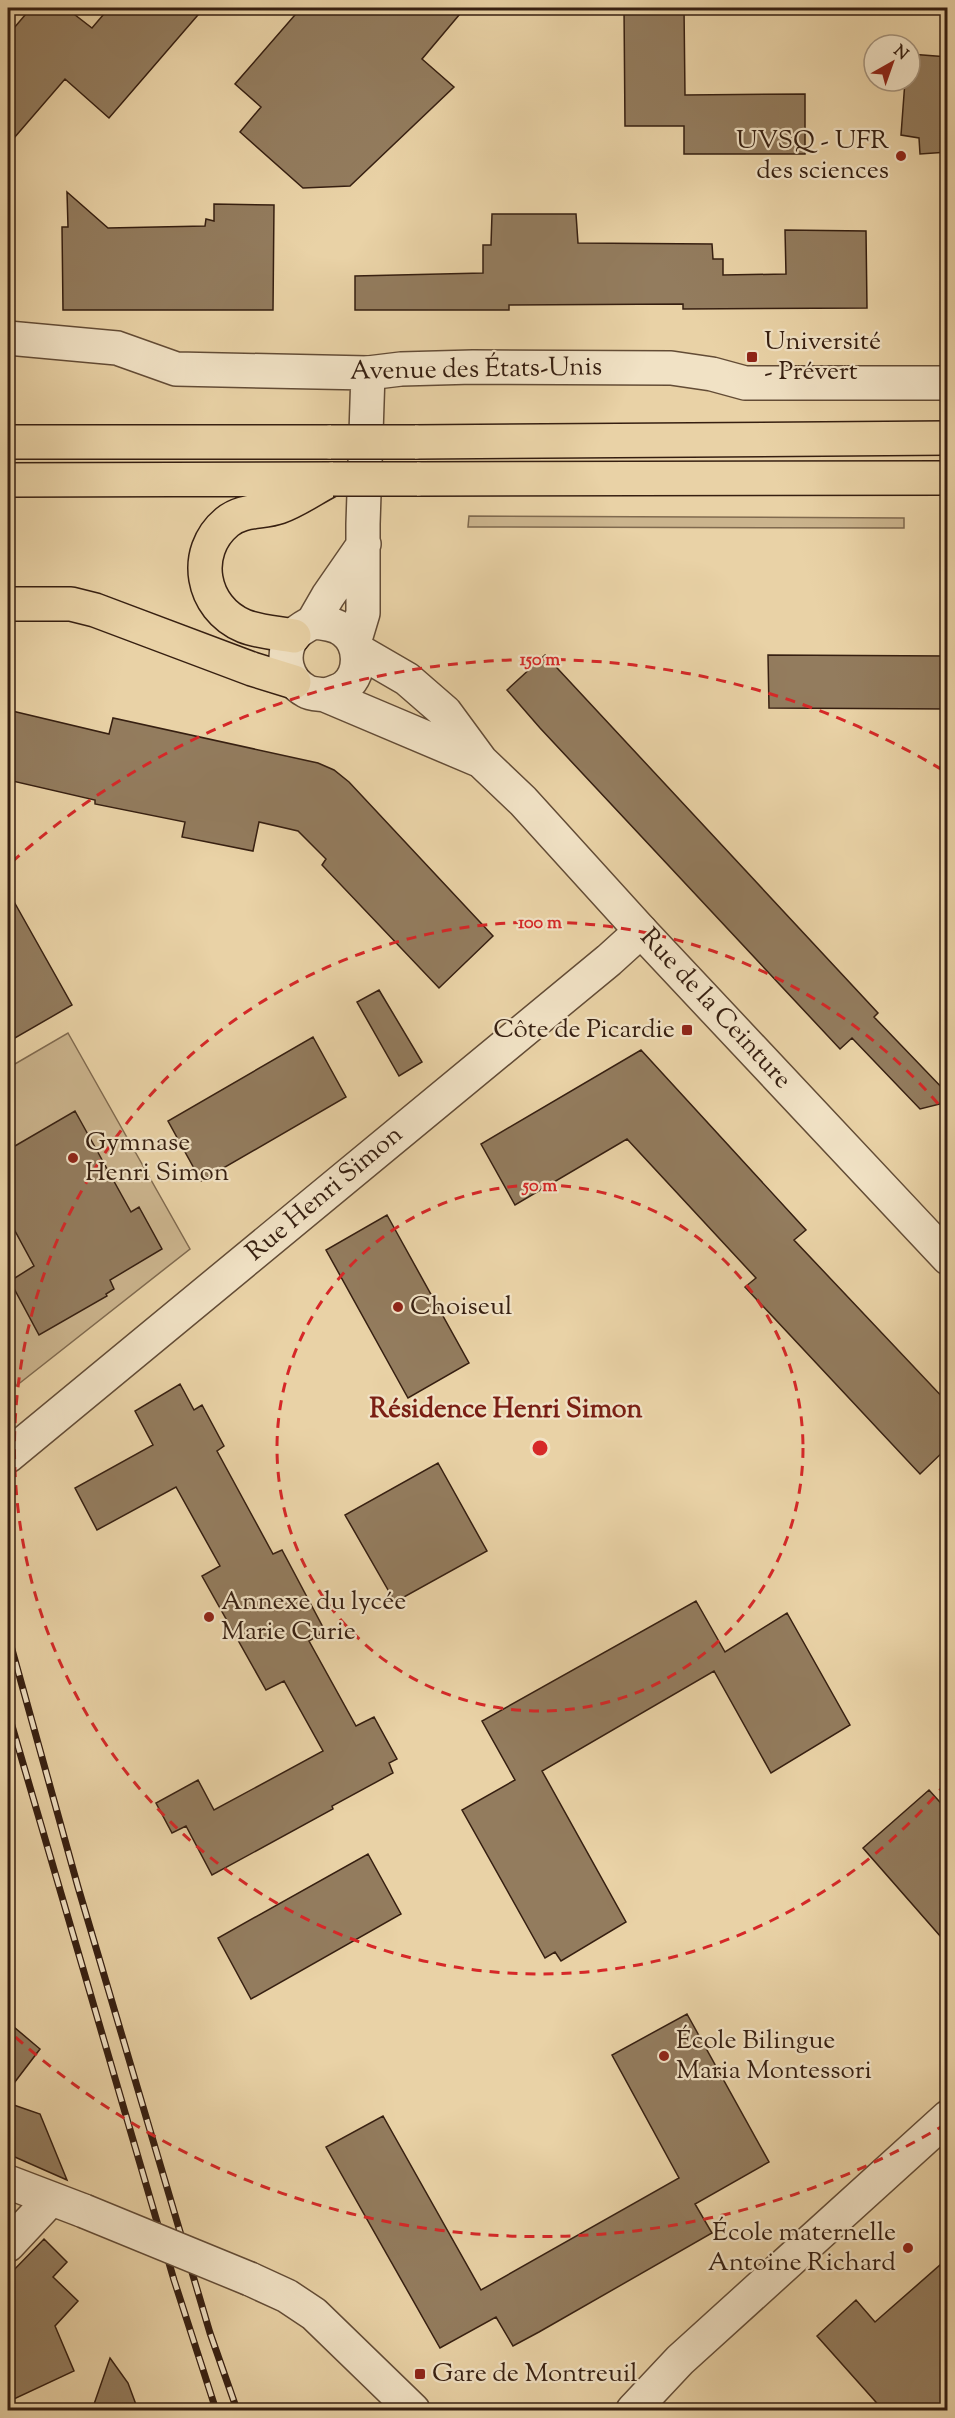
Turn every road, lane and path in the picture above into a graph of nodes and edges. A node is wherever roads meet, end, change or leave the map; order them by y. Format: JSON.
{"nodes":[{"id":1,"x":8,"y":338,"type":"edge"},
{"id":2,"x":368,"y":373,"type":"junction"},
{"id":3,"x":948,"y":383,"type":"edge"},
{"id":4,"x":948,"y":438,"type":"edge"},
{"id":5,"x":8,"y":442,"type":"edge"},
{"id":6,"x":948,"y":478,"type":"edge"},
{"id":7,"x":333,"y":479,"type":"junction"},
{"id":8,"x":8,"y":480,"type":"edge"},
{"id":9,"x":364,"y":544,"type":"junction"},
{"id":10,"x":8,"y":604,"type":"edge"},
{"id":11,"x":303,"y":629,"type":"junction"},
{"id":12,"x":355,"y":646,"type":"junction"},
{"id":13,"x":294,"y":682,"type":"junction"},
{"id":14,"x":324,"y":695,"type":"junction"},
{"id":15,"x":482,"y":761,"type":"junction"},
{"id":16,"x":641,"y":931,"type":"junction"},
{"id":17,"x":948,"y":1258,"type":"edge"},
{"id":18,"x":17,"y":1449,"type":"edge"},
{"id":19,"x":948,"y":2117,"type":"edge"},
{"id":20,"x":8,"y":2182,"type":"edge"},
{"id":21,"x":51,"y":2199,"type":"junction"},
{"id":22,"x":8,"y":2245,"type":"edge"},
{"id":23,"x":413,"y":2410,"type":"edge"},
{"id":24,"x":633,"y":2410,"type":"edge"}],
"edges":[{"from":1,"to":2,"type":"street","name":"Avenue des États-Unis"},
{"from":2,"to":3,"type":"street","name":"Avenue des États-Unis"},
{"from":2,"to":9,"type":"street"},
{"from":4,"to":5,"type":"main road","bridge":true},
{"from":6,"to":7,"type":"main road","bridge":true},
{"from":7,"to":8,"type":"main road"},
{"from":7,"to":11,"type":"main road"},
{"from":9,"to":11,"type":"street"},
{"from":9,"to":12,"type":"street"},
{"from":10,"to":13,"type":"main road"},
{"from":11,"to":12,"type":"street","name":"Rue de la Ceinture"},
{"from":11,"to":13,"type":"street"},
{"from":12,"to":14,"type":"street"},
{"from":12,"to":15,"type":"street","name":"Rue de la Ceinture"},
{"from":13,"to":14,"type":"street","name":"Rue de la Ceinture"},
{"from":14,"to":15,"type":"street","name":"Rue de la Ceinture"},
{"from":15,"to":16,"type":"street","name":"Rue de la Ceinture"},
{"from":16,"to":17,"type":"street","name":"Rue de la Ceinture"},
{"from":16,"to":18,"type":"street","name":"Rue Henri Simon"},
{"from":19,"to":24,"type":"street"},
{"from":20,"to":21,"type":"street"},
{"from":21,"to":22,"type":"street"},
{"from":21,"to":23,"type":"street","bridge":true}]}
